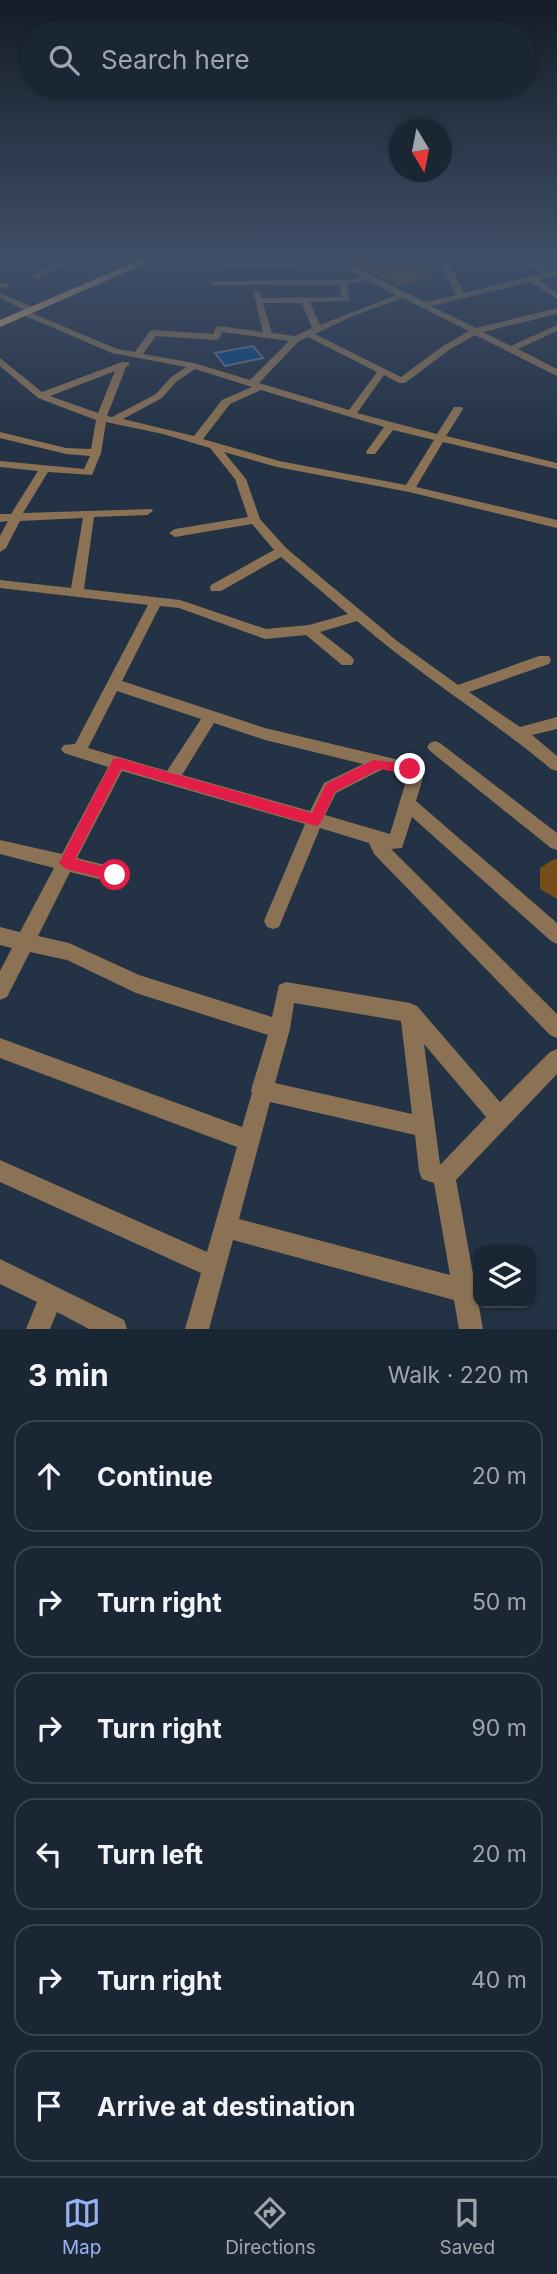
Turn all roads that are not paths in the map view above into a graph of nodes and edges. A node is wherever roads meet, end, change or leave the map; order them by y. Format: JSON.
{"nodes":[{"id":1,"x":49,"y":321,"type":"edge"},
{"id":2,"x":264,"y":321,"type":"edge"},
{"id":3,"x":314,"y":321,"type":"edge"},
{"id":4,"x":337,"y":321,"type":"edge"},
{"id":5,"x":455,"y":321,"type":"edge"},
{"id":6,"x":516,"y":321,"type":"edge"},
{"id":7,"x":557,"y":328,"type":"edge"},
{"id":8,"x":317,"y":329,"type":"junction"},
{"id":9,"x":475,"y":331,"type":"junction"},
{"id":10,"x":307,"y":333,"type":"junction"},
{"id":11,"x":268,"y":335,"type":"junction"},
{"id":12,"x":296,"y":339,"type":"junction"},
{"id":13,"x":511,"y":349,"type":"junction"},
{"id":14,"x":140,"y":356,"type":"junction"},
{"id":15,"x":0,"y":361,"type":"edge"},
{"id":16,"x":122,"y":366,"type":"junction"},
{"id":17,"x":194,"y":366,"type":"junction"},
{"id":18,"x":382,"y":371,"type":"junction"},
{"id":19,"x":13,"y":373,"type":"junction"},
{"id":20,"x":557,"y":373,"type":"edge"},
{"id":21,"x":0,"y":380,"type":"edge"},
{"id":22,"x":256,"y":385,"type":"junction"},
{"id":23,"x":41,"y":396,"type":"junction"},
{"id":24,"x":458,"y":409,"type":"dead end"},
{"id":25,"x":351,"y":414,"type":"junction"},
{"id":26,"x":106,"y":420,"type":"junction"},
{"id":27,"x":390,"y":426,"type":"junction"},
{"id":28,"x":0,"y":435,"type":"edge"},
{"id":29,"x":438,"y":439,"type":"junction"},
{"id":30,"x":196,"y":441,"type":"junction"},
{"id":31,"x":215,"y":446,"type":"junction"},
{"id":32,"x":66,"y":451,"type":"junction"},
{"id":33,"x":371,"y":452,"type":"dead end"},
{"id":34,"x":96,"y":453,"type":"junction"},
{"id":35,"x":557,"y":466,"type":"edge"},
{"id":36,"x":1,"y":468,"type":"edge"},
{"id":37,"x":47,"y":469,"type":"junction"},
{"id":38,"x":409,"y":489,"type":"junction"},
{"id":39,"x":147,"y":511,"type":"dead end"},
{"id":40,"x":89,"y":514,"type":"junction"},
{"id":41,"x":16,"y":516,"type":"junction"},
{"id":42,"x":0,"y":518,"type":"edge"},
{"id":43,"x":255,"y":520,"type":"junction"},
{"id":44,"x":557,"y":524,"type":"edge"},
{"id":45,"x":175,"y":533,"type":"dead end"},
{"id":46,"x":0,"y":548,"type":"edge"},
{"id":47,"x":282,"y":551,"type":"junction"},
{"id":48,"x":0,"y":584,"type":"edge"},
{"id":49,"x":216,"y":588,"type":"dead end"},
{"id":50,"x":77,"y":593,"type":"junction"},
{"id":51,"x":156,"y":601,"type":"junction"},
{"id":52,"x":359,"y":616,"type":"junction"},
{"id":53,"x":309,"y":630,"type":"junction"},
{"id":54,"x":544,"y":660,"type":"dead end"},
{"id":55,"x":347,"y":661,"type":"dead end"},
{"id":56,"x":114,"y":684,"type":"junction"},
{"id":57,"x":456,"y":691,"type":"junction"},
{"id":58,"x":211,"y":716,"type":"junction"},
{"id":59,"x":557,"y":723,"type":"edge"},
{"id":60,"x":518,"y":733,"type":"junction"},
{"id":61,"x":435,"y":747,"type":"dead end"},
{"id":62,"x":118,"y":763,"type":"junction"},
{"id":63,"x":378,"y":764,"type":"junction"},
{"id":64,"x":557,"y":765,"type":"edge"},
{"id":65,"x":172,"y":778,"type":"junction"},
{"id":66,"x":408,"y":804,"type":"junction"},
{"id":67,"x":316,"y":820,"type":"junction"},
{"id":68,"x":376,"y":838,"type":"junction"},
{"id":69,"x":557,"y":843,"type":"edge"},
{"id":70,"x":0,"y":847,"type":"edge"},
{"id":71,"x":66,"y":863,"type":"junction"},
{"id":72,"x":115,"y":875,"type":"dead end"},
{"id":73,"x":273,"y":921,"type":"dead end"},
{"id":74,"x":557,"y":935,"type":"edge"},
{"id":75,"x":0,"y":936,"type":"edge"},
{"id":76,"x":25,"y":942,"type":"junction"},
{"id":77,"x":0,"y":990,"type":"edge"},
{"id":78,"x":410,"y":1013,"type":"junction"},
{"id":79,"x":557,"y":1028,"type":"edge"},
{"id":80,"x":280,"y":1029,"type":"junction"},
{"id":81,"x":0,"y":1048,"type":"edge"},
{"id":82,"x":557,"y":1059,"type":"edge"},
{"id":83,"x":261,"y":1090,"type":"junction"},
{"id":84,"x":500,"y":1118,"type":"junction"},
{"id":85,"x":425,"y":1127,"type":"junction"},
{"id":86,"x":247,"y":1140,"type":"junction"},
{"id":87,"x":0,"y":1171,"type":"edge"},
{"id":88,"x":444,"y":1176,"type":"junction"},
{"id":89,"x":224,"y":1226,"type":"junction"},
{"id":90,"x":213,"y":1267,"type":"junction"},
{"id":91,"x":0,"y":1271,"type":"edge"},
{"id":92,"x":464,"y":1291,"type":"junction"},
{"id":93,"x":51,"y":1297,"type":"junction"},
{"id":94,"x":38,"y":1329,"type":"edge"},
{"id":95,"x":115,"y":1329,"type":"edge"},
{"id":96,"x":197,"y":1329,"type":"edge"},
{"id":97,"x":471,"y":1329,"type":"edge"}],
"edges":[{"from":1,"to":14,"type":"street"},
{"from":2,"to":11,"type":"street"},
{"from":3,"to":8,"type":"street"},
{"from":4,"to":8,"type":"street"},
{"from":5,"to":9,"type":"street"},
{"from":6,"to":9,"type":"street"},
{"from":7,"to":13,"type":"street"},
{"from":8,"to":10,"type":"street"},
{"from":9,"to":13,"type":"street"},
{"from":9,"to":18,"type":"street"},
{"from":10,"to":12,"type":"street"},
{"from":10,"to":18,"type":"street"},
{"from":11,"to":12,"type":"street"},
{"from":11,"to":14,"type":"street"},
{"from":12,"to":22,"type":"street"},
{"from":13,"to":20,"type":"street"},
{"from":14,"to":16,"type":"street"},
{"from":14,"to":17,"type":"street"},
{"from":15,"to":19,"type":"street"},
{"from":16,"to":23,"type":"street"},
{"from":16,"to":26,"type":"street"},
{"from":17,"to":22,"type":"street"},
{"from":17,"to":26,"type":"street"},
{"from":18,"to":25,"type":"street"},
{"from":19,"to":21,"type":"street"},
{"from":19,"to":23,"type":"street"},
{"from":22,"to":25,"type":"street"},
{"from":22,"to":30,"type":"street"},
{"from":23,"to":26,"type":"street"},
{"from":24,"to":29,"type":"street"},
{"from":25,"to":27,"type":"street"},
{"from":26,"to":30,"type":"street"},
{"from":26,"to":34,"type":"street"},
{"from":27,"to":29,"type":"street"},
{"from":27,"to":33,"type":"street"},
{"from":28,"to":32,"type":"street"},
{"from":29,"to":35,"type":"street"},
{"from":29,"to":38,"type":"street"},
{"from":30,"to":31,"type":"street"},
{"from":31,"to":38,"type":"street"},
{"from":31,"to":43,"type":"street"},
{"from":32,"to":34,"type":"street"},
{"from":32,"to":37,"type":"street"},
{"from":34,"to":37,"type":"street"},
{"from":36,"to":37,"type":"street"},
{"from":37,"to":41,"type":"street"},
{"from":38,"to":44,"type":"street"},
{"from":39,"to":40,"type":"street"},
{"from":40,"to":41,"type":"street"},
{"from":40,"to":50,"type":"street"},
{"from":41,"to":42,"type":"street"},
{"from":41,"to":46,"type":"street"},
{"from":43,"to":45,"type":"street"},
{"from":43,"to":47,"type":"street"},
{"from":47,"to":49,"type":"street"},
{"from":47,"to":52,"type":"street"},
{"from":48,"to":50,"type":"street"},
{"from":50,"to":51,"type":"street"},
{"from":51,"to":53,"type":"street"},
{"from":51,"to":56,"type":"street"},
{"from":52,"to":53,"type":"street"},
{"from":52,"to":57,"type":"street"},
{"from":53,"to":55,"type":"street"},
{"from":54,"to":57,"type":"street"},
{"from":56,"to":58,"type":"street"},
{"from":56,"to":62,"type":"street"},
{"from":57,"to":60,"type":"street"},
{"from":58,"to":63,"type":"street"},
{"from":58,"to":65,"type":"street"},
{"from":59,"to":60,"type":"street"},
{"from":60,"to":64,"type":"street"},
{"from":61,"to":69,"type":"street"},
{"from":62,"to":65,"type":"street"},
{"from":62,"to":71,"type":"street"},
{"from":63,"to":66,"type":"street"},
{"from":63,"to":67,"type":"street"},
{"from":65,"to":67,"type":"street"},
{"from":66,"to":68,"type":"street"},
{"from":66,"to":74,"type":"street"},
{"from":67,"to":68,"type":"street"},
{"from":67,"to":73,"type":"street"},
{"from":68,"to":79,"type":"street"},
{"from":70,"to":71,"type":"street"},
{"from":71,"to":72,"type":"street"},
{"from":71,"to":76,"type":"street"},
{"from":75,"to":76,"type":"street"},
{"from":76,"to":77,"type":"street"},
{"from":76,"to":80,"type":"street"},
{"from":78,"to":80,"type":"street"},
{"from":78,"to":84,"type":"street"},
{"from":78,"to":85,"type":"street"},
{"from":80,"to":83,"type":"street"},
{"from":81,"to":86,"type":"street"},
{"from":82,"to":84,"type":"street"},
{"from":83,"to":85,"type":"street"},
{"from":83,"to":86,"type":"street"},
{"from":84,"to":88,"type":"street"},
{"from":85,"to":88,"type":"street"},
{"from":86,"to":89,"type":"street"},
{"from":87,"to":90,"type":"street"},
{"from":88,"to":92,"type":"street"},
{"from":89,"to":90,"type":"street"},
{"from":89,"to":92,"type":"street"},
{"from":90,"to":96,"type":"street"},
{"from":91,"to":93,"type":"street"},
{"from":92,"to":97,"type":"street"},
{"from":93,"to":94,"type":"street"},
{"from":93,"to":95,"type":"street"}]}
